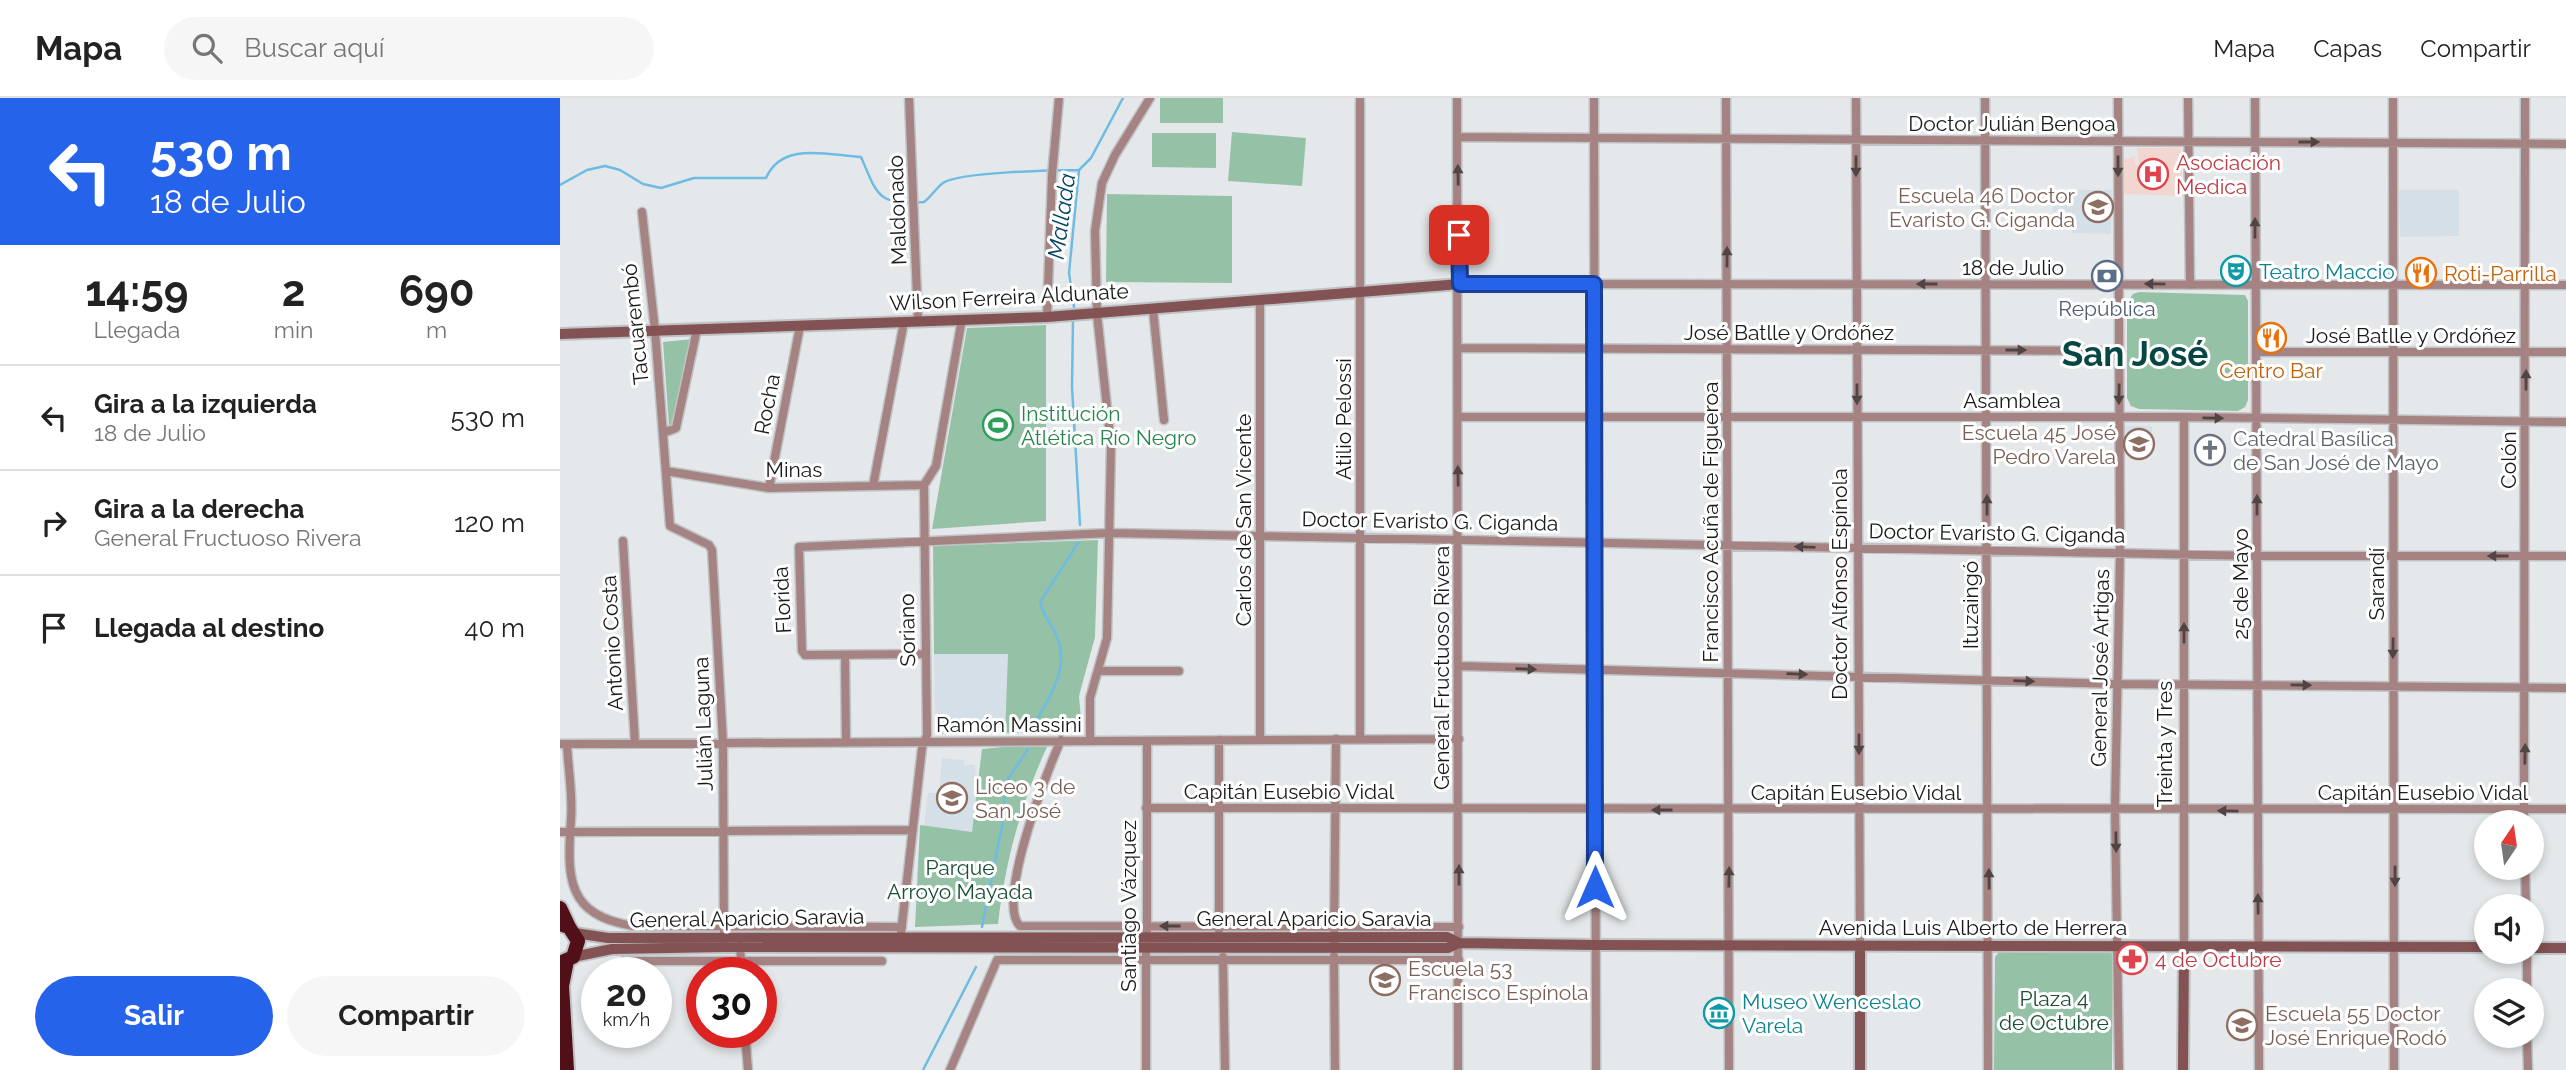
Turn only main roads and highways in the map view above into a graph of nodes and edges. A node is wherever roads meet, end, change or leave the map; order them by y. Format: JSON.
{"nodes":[{"id":1,"x":1460,"y":284,"type":"road end"},
{"id":2,"x":560,"y":334,"type":"edge"},
{"id":3,"x":560,"y":908,"type":"edge"},
{"id":4,"x":568,"y":928,"type":"edge"},
{"id":5,"x":723,"y":936,"type":"junction"},
{"id":6,"x":901,"y":936,"type":"junction"},
{"id":7,"x":1459,"y":943,"type":"joint"},
{"id":8,"x":1860,"y":947,"type":"junction"},
{"id":9,"x":2184,"y":947,"type":"junction"},
{"id":10,"x":2474,"y":947,"type":"edge"},
{"id":11,"x":2544,"y":948,"type":"edge"},
{"id":12,"x":2566,"y":948,"type":"edge"},
{"id":13,"x":567,"y":960,"type":"edge"},
{"id":14,"x":567,"y":1070,"type":"edge"},
{"id":15,"x":1860,"y":1070,"type":"edge"},
{"id":16,"x":2183,"y":1070,"type":"edge"}],
"edges":[{"from":1,"to":2,"type":"main road","name":"Wilson Ferreira Aldunate"},
{"from":3,"to":4,"type":"highway"},
{"from":4,"to":5,"type":"main road","name":"General Aparicio Saravia"},
{"from":4,"to":13,"type":"highway"},
{"from":5,"to":6,"type":"main road","name":"General Aparicio Saravia"},
{"from":5,"to":6,"type":"main road","name":"General Aparicio Saravia"},
{"from":5,"to":13,"type":"main road","name":"General Aparicio Saravia"},
{"from":6,"to":7,"type":"main road","name":"General Aparicio Saravia"},
{"from":7,"to":8,"type":"main road","name":"Avenida Luis Alberto de Herrera"},
{"from":8,"to":9,"type":"main road","name":"Avenida Luis Alberto de Herrera"},
{"from":8,"to":15,"type":"main road","name":"Doctor Alfonso Espínola"},
{"from":9,"to":10,"type":"main road","name":"Avenida Luis Alberto de Herrera"},
{"from":9,"to":16,"type":"main road","name":"Treinta y Tres"},
{"from":11,"to":12,"type":"main road"},
{"from":13,"to":14,"type":"highway"}]}
